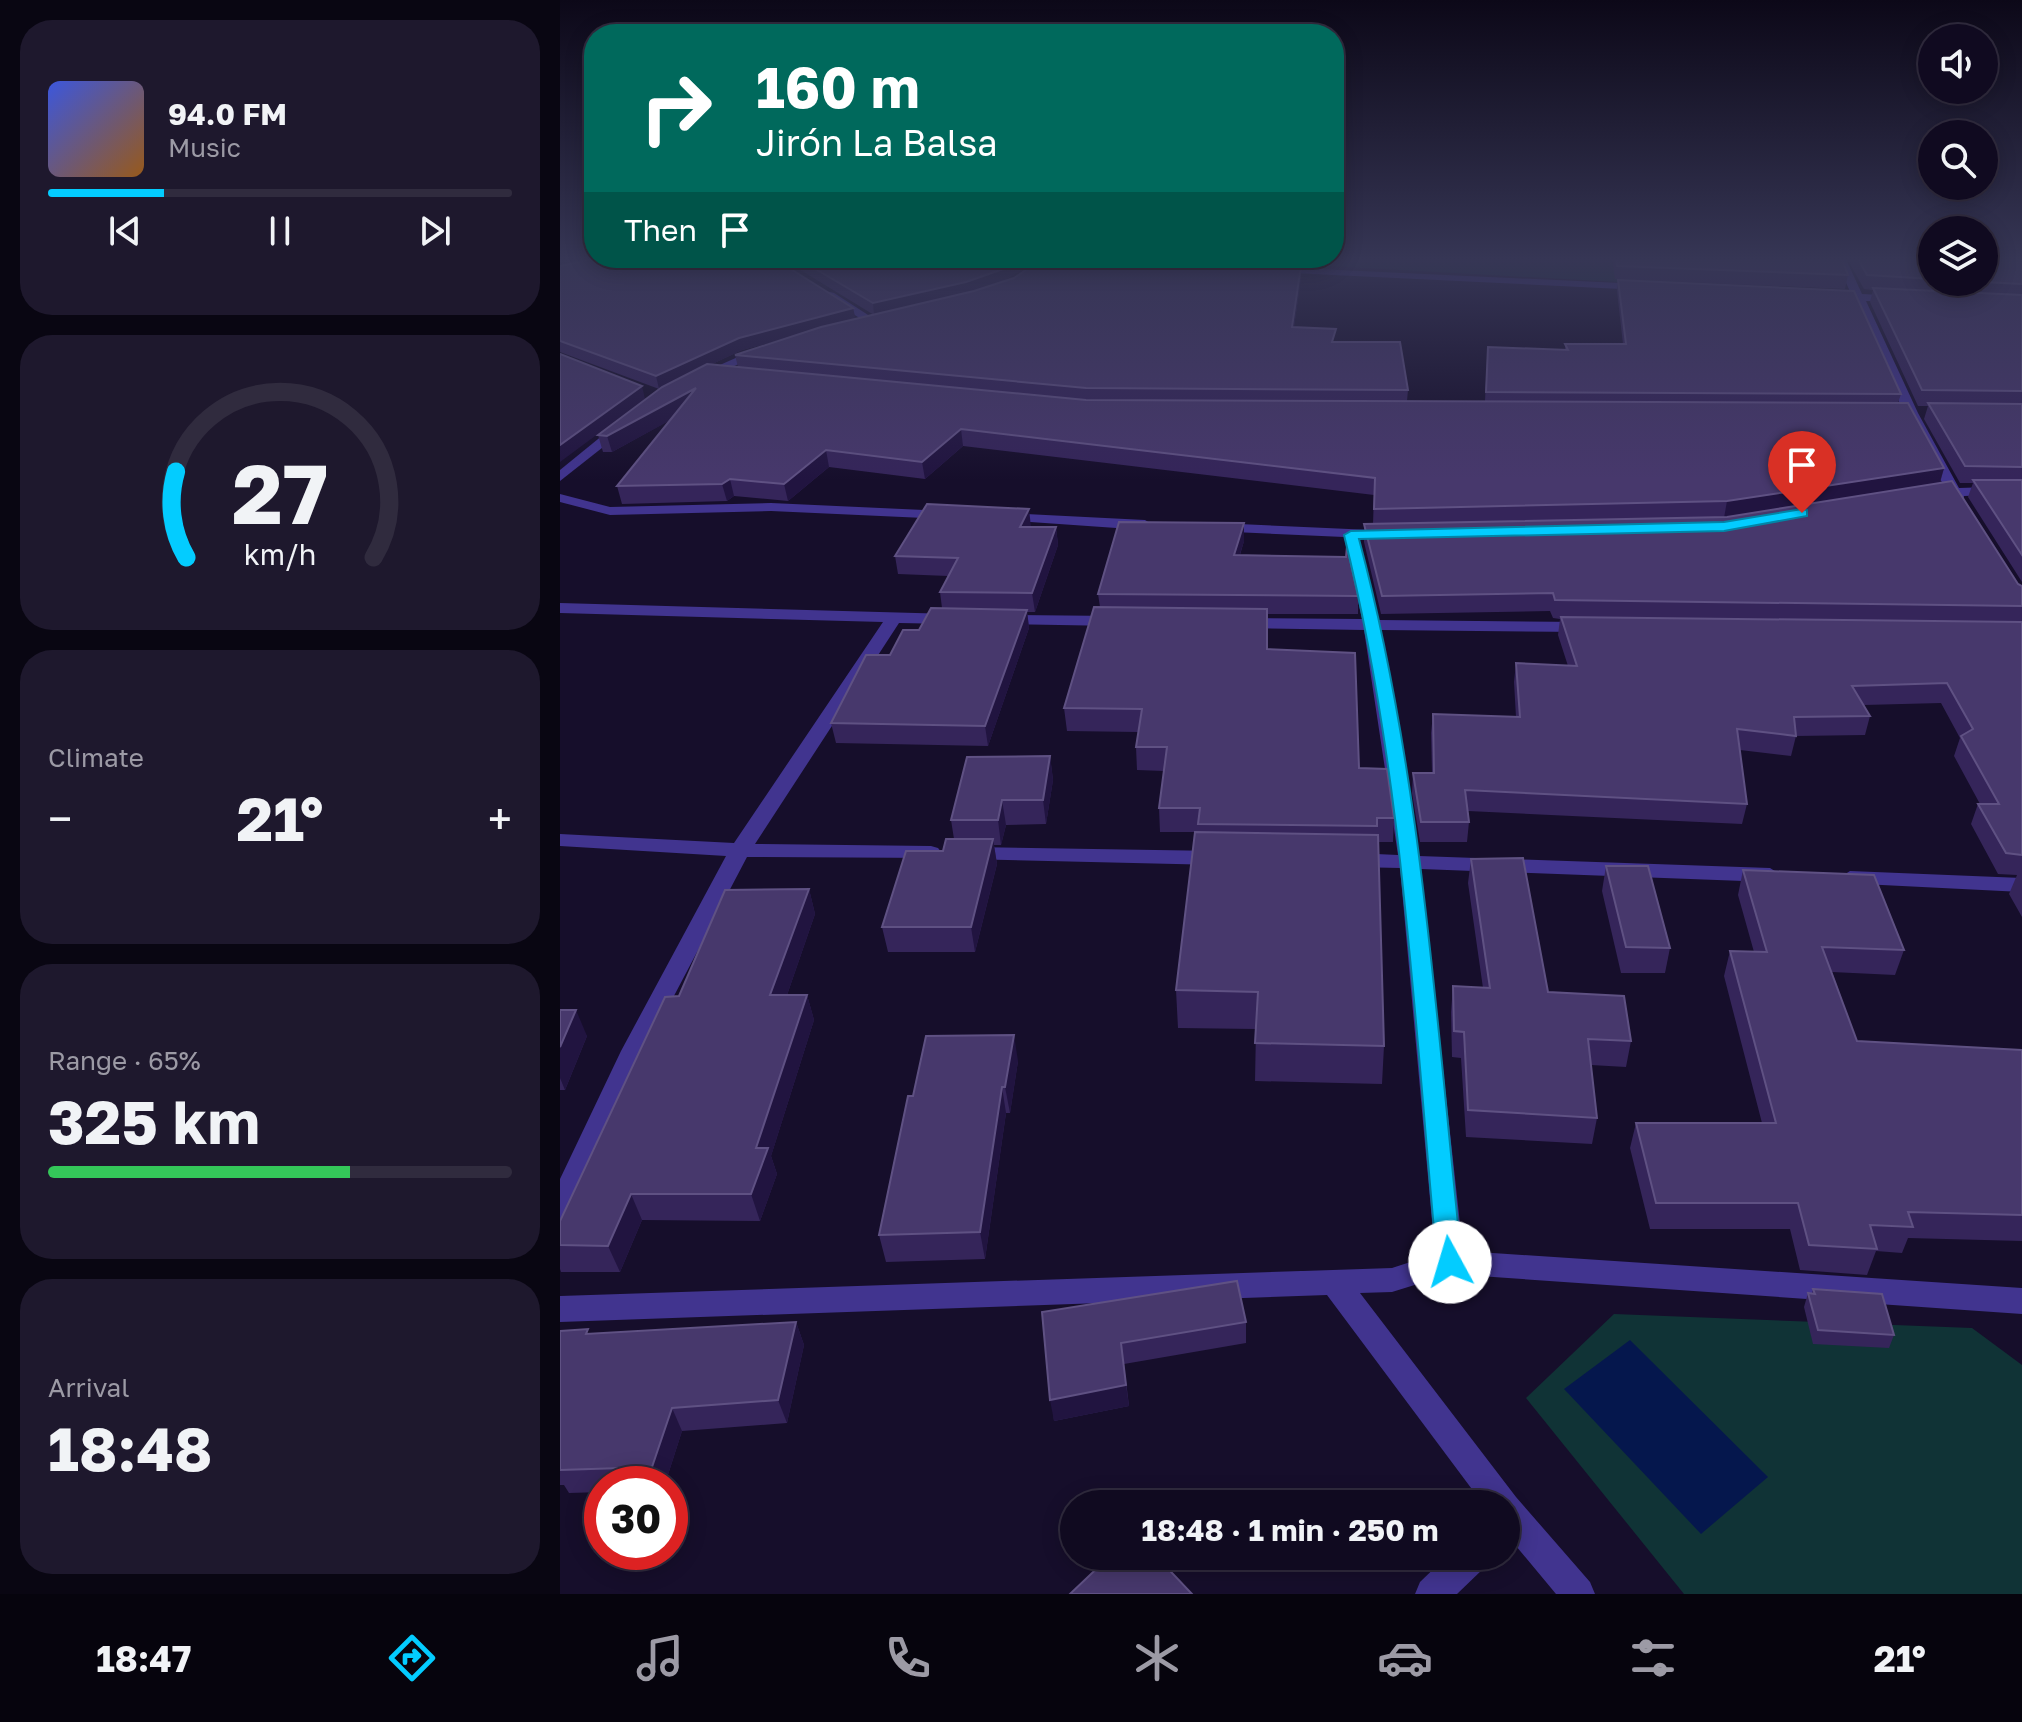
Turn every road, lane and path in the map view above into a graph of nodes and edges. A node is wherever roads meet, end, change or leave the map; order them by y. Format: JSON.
{"nodes":[{"id":1,"x":1875,"y":331,"type":"edge"},
{"id":2,"x":773,"y":348,"type":"edge"},
{"id":3,"x":708,"y":372,"type":"junction"},
{"id":4,"x":740,"y":375,"type":"edge"},
{"id":5,"x":684,"y":384,"type":"edge"},
{"id":6,"x":1895,"y":413,"type":"edge"},
{"id":7,"x":1911,"y":413,"type":"junction"},
{"id":8,"x":1927,"y":413,"type":"edge"},
{"id":9,"x":628,"y":423,"type":"edge"},
{"id":10,"x":560,"y":477,"type":"edge"},
{"id":11,"x":1953,"y":490,"type":"junction"},
{"id":12,"x":2022,"y":490,"type":"edge"},
{"id":13,"x":1910,"y":496,"type":"edge"},
{"id":14,"x":560,"y":498,"type":"edge"},
{"id":15,"x":1968,"y":514,"type":"edge"},
{"id":16,"x":1169,"y":526,"type":"edge"},
{"id":17,"x":1200,"y":527,"type":"edge"},
{"id":18,"x":1414,"y":534,"type":"edge"},
{"id":19,"x":1351,"y":535,"type":"junction"},
{"id":20,"x":560,"y":608,"type":"edge"},
{"id":21,"x":894,"y":618,"type":"junction"},
{"id":22,"x":1142,"y":622,"type":"edge"},
{"id":23,"x":1219,"y":623,"type":"edge"},
{"id":24,"x":1374,"y":624,"type":"junction"},
{"id":25,"x":1596,"y":628,"type":"edge"},
{"id":26,"x":560,"y":840,"type":"edge"},
{"id":27,"x":740,"y":850,"type":"junction"},
{"id":28,"x":1233,"y":858,"type":"edge"},
{"id":29,"x":1329,"y":860,"type":"edge"},
{"id":30,"x":1408,"y":861,"type":"junction"},
{"id":31,"x":1786,"y":876,"type":"edge"},
{"id":32,"x":1833,"y":878,"type":"edge"},
{"id":33,"x":2022,"y":885,"type":"edge"},
{"id":34,"x":560,"y":1208,"type":"edge"},
{"id":35,"x":1450,"y":1262,"type":"junction"},
{"id":36,"x":1335,"y":1283,"type":"junction"},
{"id":37,"x":2022,"y":1301,"type":"edge"},
{"id":38,"x":560,"y":1309,"type":"edge"},
{"id":39,"x":1490,"y":1490,"type":"edge"},
{"id":40,"x":1520,"y":1528,"type":"edge"},
{"id":41,"x":1457,"y":1570,"type":"edge"},
{"id":42,"x":1432,"y":1594,"type":"edge"},
{"id":43,"x":1578,"y":1594,"type":"edge"}],
"edges":[{"from":1,"to":7,"type":"street"},
{"from":2,"to":3,"type":"street"},
{"from":3,"to":4,"type":"street"},
{"from":3,"to":5,"type":"street"},
{"from":6,"to":7,"type":"street"},
{"from":7,"to":8,"type":"street"},
{"from":7,"to":11,"type":"street"},
{"from":9,"to":10,"type":"street"},
{"from":11,"to":12,"type":"street"},
{"from":11,"to":13,"type":"street"},
{"from":11,"to":15,"type":"street"},
{"from":14,"to":16,"type":"street"},
{"from":17,"to":19,"type":"street"},
{"from":18,"to":19,"type":"street"},
{"from":19,"to":24,"type":"street"},
{"from":20,"to":21,"type":"street"},
{"from":21,"to":22,"type":"street"},
{"from":21,"to":27,"type":"street"},
{"from":23,"to":24,"type":"street"},
{"from":24,"to":25,"type":"street"},
{"from":24,"to":30,"type":"street"},
{"from":26,"to":27,"type":"street"},
{"from":27,"to":28,"type":"street"},
{"from":27,"to":34,"type":"street"},
{"from":29,"to":30,"type":"street"},
{"from":30,"to":31,"type":"street"},
{"from":30,"to":35,"type":"street"},
{"from":32,"to":33,"type":"street"},
{"from":35,"to":36,"type":"street"},
{"from":35,"to":37,"type":"street"},
{"from":36,"to":38,"type":"street"},
{"from":36,"to":39,"type":"street"},
{"from":40,"to":43,"type":"street"},
{"from":41,"to":42,"type":"street"}]}
